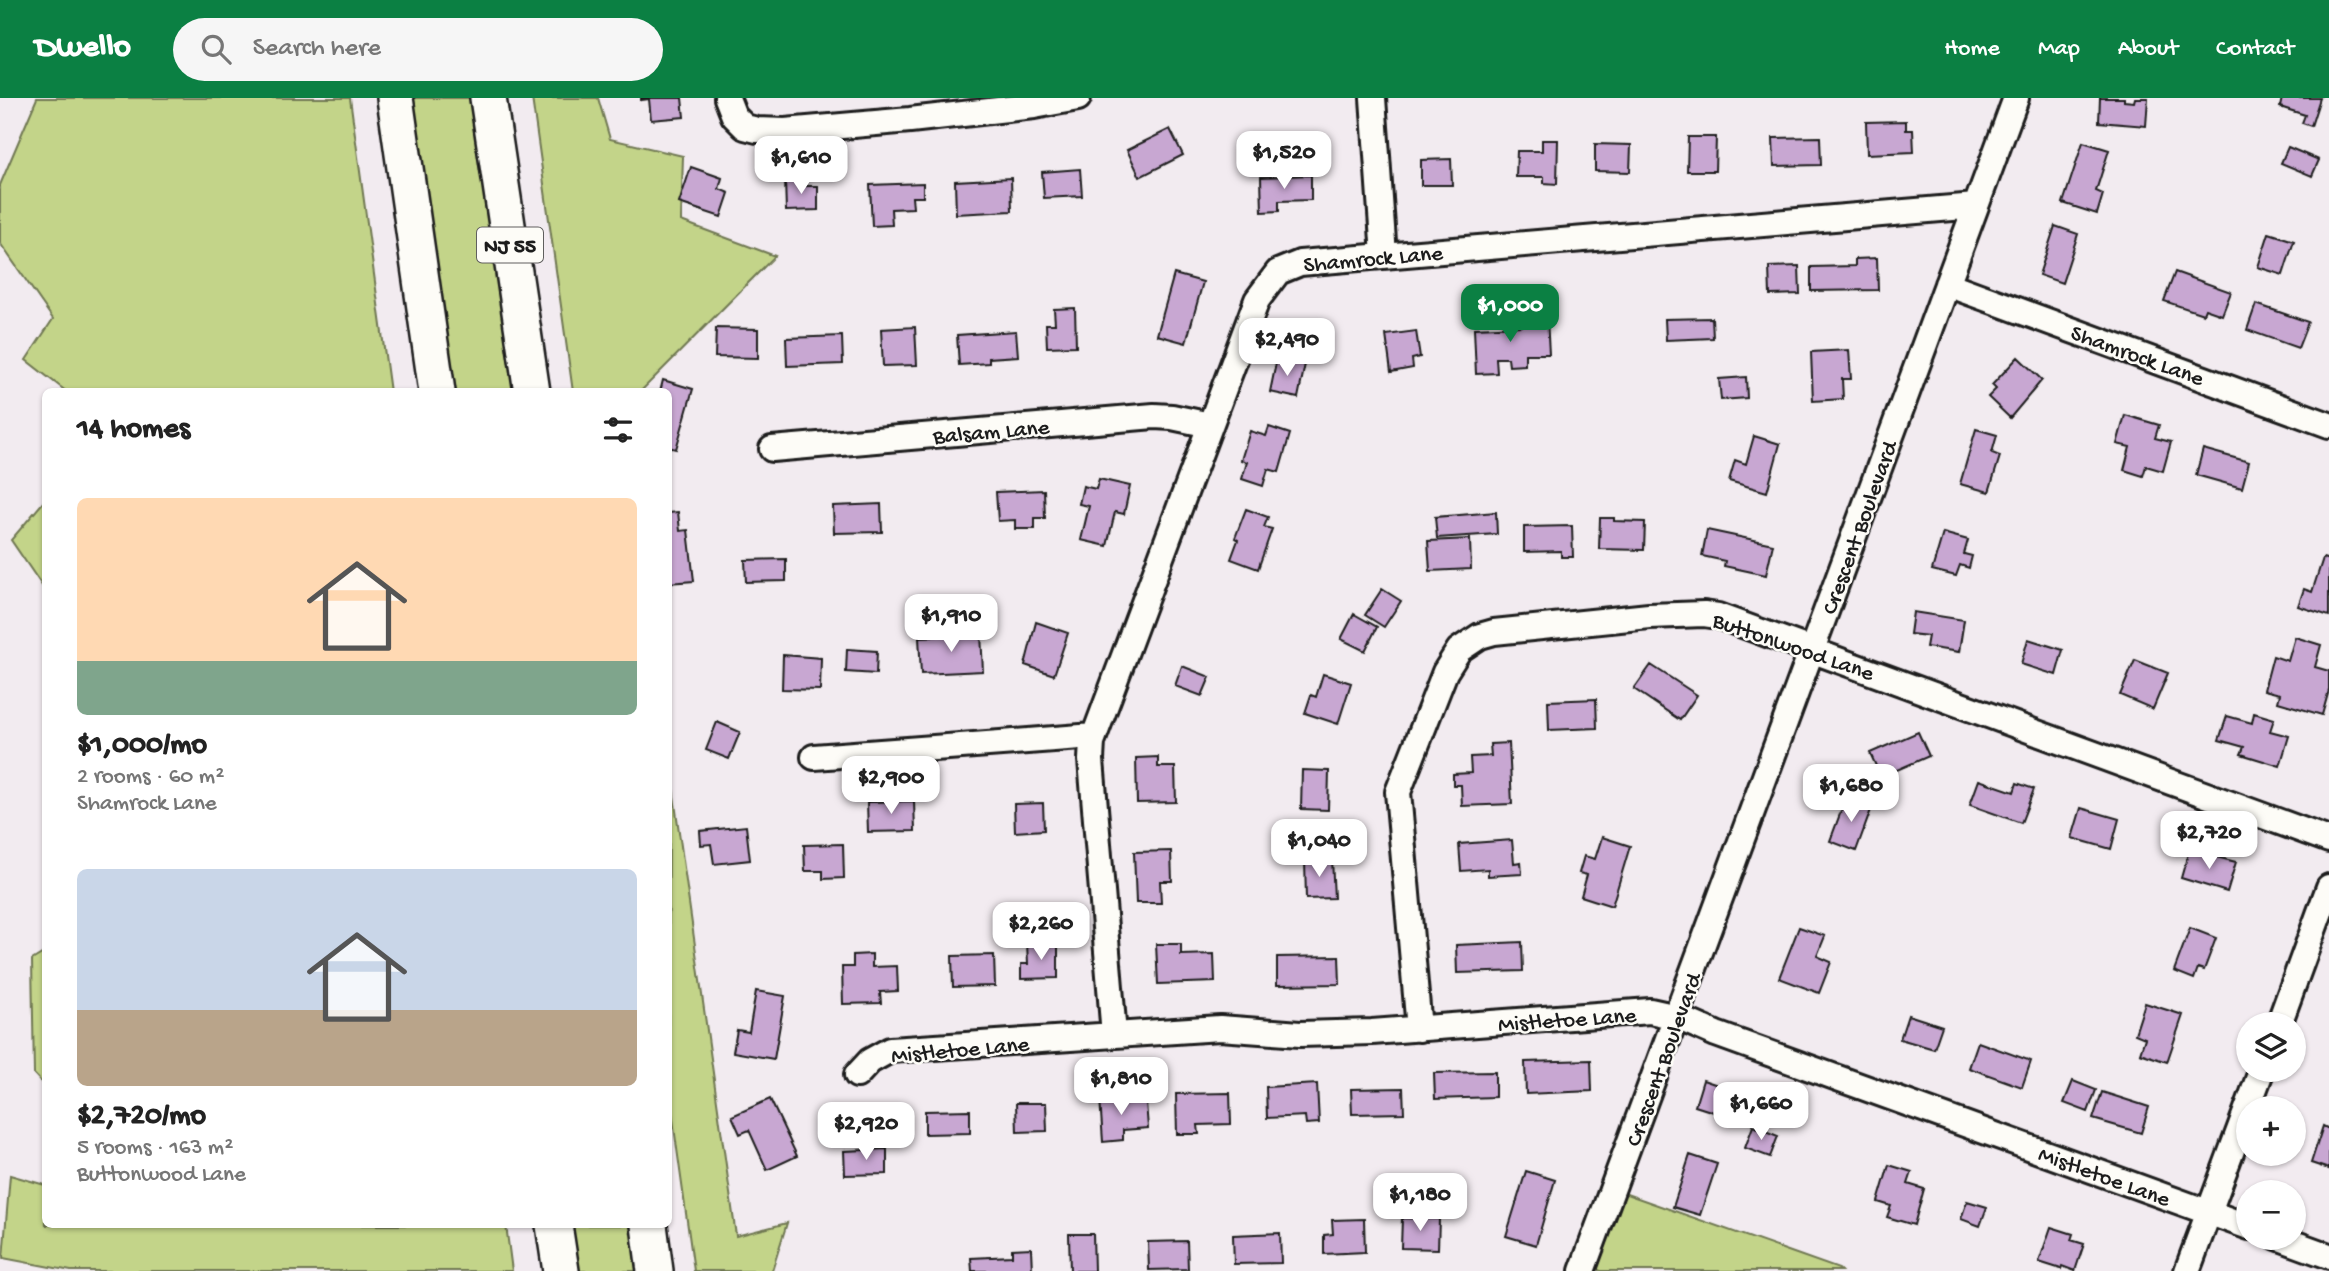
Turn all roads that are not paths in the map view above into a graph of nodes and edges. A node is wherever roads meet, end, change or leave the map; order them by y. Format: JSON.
{"nodes":[{"id":1,"x":395,"y":98,"type":"edge"},
{"id":2,"x":488,"y":98,"type":"edge"},
{"id":3,"x":727,"y":98,"type":"edge"},
{"id":4,"x":1078,"y":98,"type":"edge"},
{"id":5,"x":1373,"y":98,"type":"edge"},
{"id":6,"x":2016,"y":98,"type":"edge"},
{"id":7,"x":1976,"y":206,"type":"junction"},
{"id":8,"x":1384,"y":256,"type":"junction"},
{"id":9,"x":1947,"y":284,"type":"junction"},
{"id":10,"x":436,"y":388,"type":"edge"},
{"id":11,"x":530,"y":388,"type":"edge"},
{"id":12,"x":1210,"y":425,"type":"junction"},
{"id":13,"x":2329,"y":425,"type":"edge"},
{"id":14,"x":772,"y":449,"type":"dead end"},
{"id":15,"x":1813,"y":650,"type":"junction"},
{"id":16,"x":1094,"y":736,"type":"junction"},
{"id":17,"x":814,"y":757,"type":"dead end"},
{"id":18,"x":2329,"y":841,"type":"edge"},
{"id":19,"x":2329,"y":887,"type":"edge"},
{"id":20,"x":2283,"y":1012,"type":"edge"},
{"id":21,"x":1677,"y":1017,"type":"junction"},
{"id":22,"x":1419,"y":1029,"type":"junction"},
{"id":23,"x":1114,"y":1035,"type":"junction"},
{"id":24,"x":858,"y":1075,"type":"dead end"},
{"id":25,"x":2257,"y":1082,"type":"edge"},
{"id":26,"x":2209,"y":1212,"type":"junction"},
{"id":27,"x":2236,"y":1222,"type":"edge"},
{"id":28,"x":554,"y":1228,"type":"edge"},
{"id":29,"x":649,"y":1228,"type":"edge"},
{"id":30,"x":2306,"y":1248,"type":"edge"},
{"id":31,"x":2329,"y":1256,"type":"edge"},
{"id":32,"x":561,"y":1271,"type":"edge"},
{"id":33,"x":655,"y":1271,"type":"edge"},
{"id":34,"x":1582,"y":1271,"type":"edge"},
{"id":35,"x":2187,"y":1271,"type":"edge"}],
"edges":[{"from":1,"to":10,"type":"highway"},
{"from":2,"to":11,"type":"highway","number":"NJ 55"},
{"from":3,"to":4,"type":"street"},
{"from":5,"to":8,"type":"street"},
{"from":6,"to":7,"type":"street","name":"Crescent Boulevard"},
{"from":7,"to":8,"type":"street","name":"Shamrock Lane"},
{"from":7,"to":9,"type":"street","name":"Crescent Boulevard"},
{"from":8,"to":12,"type":"street","name":"Shamrock Lane"},
{"from":9,"to":13,"type":"street","name":"Shamrock Lane"},
{"from":9,"to":15,"type":"street","name":"Crescent Boulevard"},
{"from":12,"to":14,"type":"street","name":"Balsam Lane"},
{"from":12,"to":16,"type":"street","name":"Shamrock Lane"},
{"from":15,"to":18,"type":"street","name":"Buttonwood Lane"},
{"from":15,"to":21,"type":"street","name":"Crescent Boulevard"},
{"from":15,"to":22,"type":"street","name":"Buttonwood Lane"},
{"from":16,"to":17,"type":"street"},
{"from":16,"to":23,"type":"street","name":"Shamrock Lane"},
{"from":19,"to":20,"type":"street"},
{"from":21,"to":22,"type":"street","name":"Mistletoe Lane"},
{"from":21,"to":26,"type":"street","name":"Mistletoe Lane"},
{"from":21,"to":34,"type":"street","name":"Crescent Boulevard"},
{"from":22,"to":23,"type":"street","name":"Mistletoe Lane"},
{"from":23,"to":24,"type":"street","name":"Mistletoe Lane"},
{"from":25,"to":26,"type":"street"},
{"from":26,"to":27,"type":"street","name":"Mistletoe Lane"},
{"from":26,"to":35,"type":"street"},
{"from":28,"to":32,"type":"highway"},
{"from":29,"to":33,"type":"highway"},
{"from":30,"to":31,"type":"street"}]}
